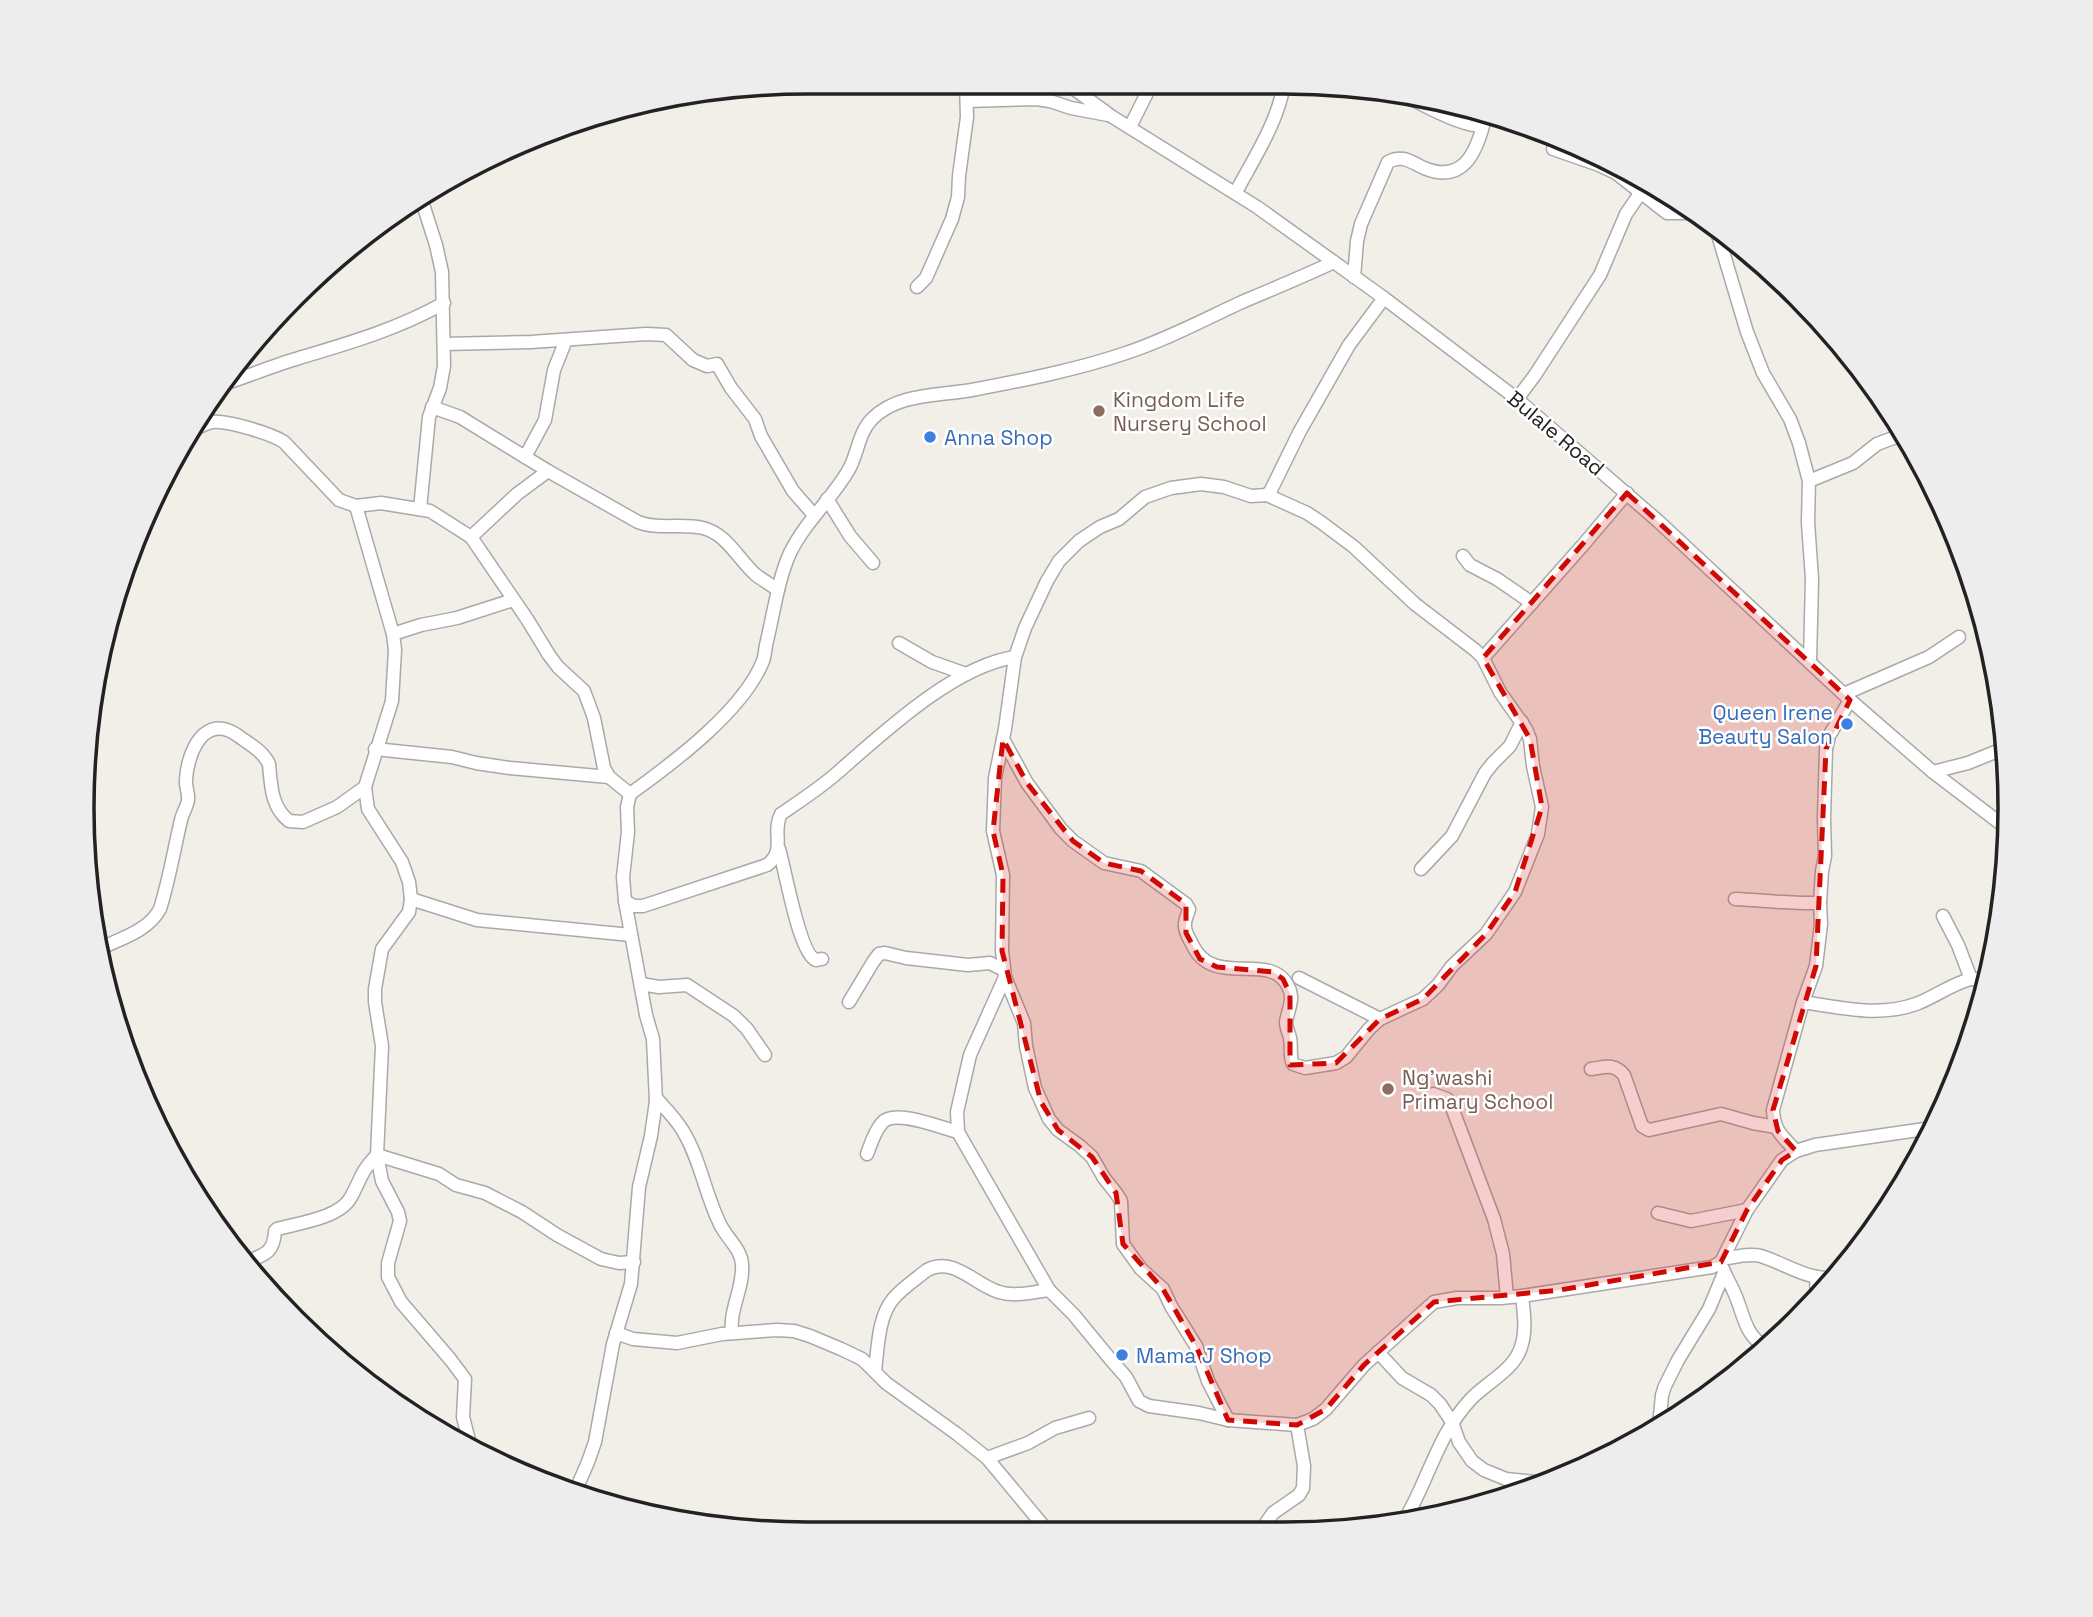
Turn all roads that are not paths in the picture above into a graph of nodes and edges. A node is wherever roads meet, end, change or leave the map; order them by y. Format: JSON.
{"nodes":[{"id":1,"x":967,"y":94,"type":"edge"},
{"id":2,"x":1081,"y":94,"type":"edge"},
{"id":3,"x":1146,"y":94,"type":"edge"},
{"id":4,"x":1282,"y":94,"type":"edge"},
{"id":5,"x":967,"y":101,"type":"junction"},
{"id":6,"x":1436,"y":111,"type":"edge"},
{"id":7,"x":1111,"y":116,"type":"junction"},
{"id":8,"x":1481,"y":122,"type":"edge"},
{"id":9,"x":1485,"y":124,"type":"edge"},
{"id":10,"x":1130,"y":127,"type":"junction"},
{"id":11,"x":1553,"y":149,"type":"dead end"},
{"id":12,"x":1571,"y":155,"type":"edge"},
{"id":13,"x":1630,"y":184,"type":"edge"},
{"id":14,"x":1236,"y":192,"type":"junction"},
{"id":15,"x":1641,"y":192,"type":"junction"},
{"id":16,"x":424,"y":207,"type":"edge"},
{"id":17,"x":1678,"y":213,"type":"edge"},
{"id":18,"x":1720,"y":243,"type":"edge"},
{"id":19,"x":1334,"y":262,"type":"junction"},
{"id":20,"x":1354,"y":277,"type":"junction"},
{"id":21,"x":917,"y":287,"type":"dead end"},
{"id":22,"x":1384,"y":298,"type":"junction"},
{"id":23,"x":444,"y":303,"type":"junction"},
{"id":24,"x":566,"y":340,"type":"junction"},
{"id":25,"x":444,"y":344,"type":"junction"},
{"id":26,"x":238,"y":379,"type":"edge"},
{"id":27,"x":1517,"y":399,"type":"junction"},
{"id":28,"x":432,"y":407,"type":"junction"},
{"id":29,"x":211,"y":418,"type":"edge"},
{"id":30,"x":1894,"y":438,"type":"edge"},
{"id":31,"x":525,"y":457,"type":"junction"},
{"id":32,"x":548,"y":471,"type":"junction"},
{"id":33,"x":1809,"y":481,"type":"junction"},
{"id":34,"x":1627,"y":493,"type":"junction"},
{"id":35,"x":1266,"y":495,"type":"junction"},
{"id":36,"x":827,"y":499,"type":"junction"},
{"id":37,"x":356,"y":506,"type":"junction"},
{"id":38,"x":420,"y":509,"type":"junction"},
{"id":39,"x":814,"y":515,"type":"junction"},
{"id":40,"x":471,"y":537,"type":"junction"},
{"id":41,"x":1463,"y":556,"type":"dead end"},
{"id":42,"x":873,"y":563,"type":"dead end"},
{"id":43,"x":778,"y":590,"type":"junction"},
{"id":44,"x":513,"y":600,"type":"junction"},
{"id":45,"x":1532,"y":603,"type":"junction"},
{"id":46,"x":393,"y":634,"type":"junction"},
{"id":47,"x":1959,"y":637,"type":"dead end"},
{"id":48,"x":899,"y":643,"type":"dead end"},
{"id":49,"x":1015,"y":657,"type":"junction"},
{"id":50,"x":1483,"y":658,"type":"junction"},
{"id":51,"x":1810,"y":661,"type":"junction"},
{"id":52,"x":966,"y":674,"type":"junction"},
{"id":53,"x":1847,"y":697,"type":"junction"},
{"id":54,"x":1522,"y":722,"type":"junction"},
{"id":55,"x":1003,"y":739,"type":"junction"},
{"id":56,"x":375,"y":749,"type":"junction"},
{"id":57,"x":1996,"y":752,"type":"edge"},
{"id":58,"x":1933,"y":772,"type":"junction"},
{"id":59,"x":609,"y":776,"type":"junction"},
{"id":60,"x":365,"y":786,"type":"junction"},
{"id":61,"x":630,"y":794,"type":"junction"},
{"id":62,"x":1998,"y":821,"type":"edge"},
{"id":63,"x":779,"y":849,"type":"junction"},
{"id":64,"x":1421,"y":869,"type":"dead end"},
{"id":65,"x":411,"y":899,"type":"junction"},
{"id":66,"x":1735,"y":899,"type":"dead end"},
{"id":67,"x":625,"y":901,"type":"junction"},
{"id":68,"x":1820,"y":903,"type":"junction"},
{"id":69,"x":1943,"y":916,"type":"dead end"},
{"id":70,"x":631,"y":935,"type":"junction"},
{"id":71,"x":108,"y":945,"type":"edge"},
{"id":72,"x":1002,"y":955,"type":"junction"},
{"id":73,"x":822,"y":959,"type":"dead end"},
{"id":74,"x":990,"y":962,"type":"junction"},
{"id":75,"x":1004,"y":974,"type":"junction"},
{"id":76,"x":1299,"y":978,"type":"dead end"},
{"id":77,"x":1971,"y":979,"type":"junction"},
{"id":78,"x":1977,"y":980,"type":"edge"},
{"id":79,"x":641,"y":984,"type":"junction"},
{"id":80,"x":849,"y":1002,"type":"dead end"},
{"id":81,"x":1803,"y":1002,"type":"junction"},
{"id":82,"x":1381,"y":1019,"type":"junction"},
{"id":83,"x":765,"y":1055,"type":"dead end"},
{"id":84,"x":1591,"y":1069,"type":"dead end"},
{"id":85,"x":1433,"y":1094,"type":"dead end"},
{"id":86,"x":656,"y":1098,"type":"junction"},
{"id":87,"x":1776,"y":1127,"type":"junction"},
{"id":88,"x":1922,"y":1129,"type":"edge"},
{"id":89,"x":958,"y":1132,"type":"junction"},
{"id":90,"x":1796,"y":1151,"type":"junction"},
{"id":91,"x":867,"y":1154,"type":"dead end"},
{"id":92,"x":377,"y":1155,"type":"junction"},
{"id":93,"x":1747,"y":1210,"type":"junction"},
{"id":94,"x":1658,"y":1213,"type":"dead end"},
{"id":95,"x":255,"y":1258,"type":"edge"},
{"id":96,"x":634,"y":1262,"type":"junction"},
{"id":97,"x":1723,"y":1265,"type":"junction"},
{"id":98,"x":1816,"y":1277,"type":"junction"},
{"id":99,"x":1822,"y":1277,"type":"edge"},
{"id":100,"x":1816,"y":1284,"type":"edge"},
{"id":101,"x":1049,"y":1290,"type":"junction"},
{"id":102,"x":1522,"y":1296,"type":"junction"},
{"id":103,"x":1507,"y":1297,"type":"junction"},
{"id":104,"x":616,"y":1333,"type":"junction"},
{"id":105,"x":732,"y":1333,"type":"junction"},
{"id":106,"x":1759,"y":1341,"type":"edge"},
{"id":107,"x":1378,"y":1352,"type":"junction"},
{"id":108,"x":875,"y":1370,"type":"junction"},
{"id":109,"x":1660,"y":1415,"type":"edge"},
{"id":110,"x":1089,"y":1418,"type":"dead end"},
{"id":111,"x":1228,"y":1420,"type":"junction"},
{"id":112,"x":1452,"y":1422,"type":"junction"},
{"id":113,"x":1297,"y":1425,"type":"junction"},
{"id":114,"x":468,"y":1436,"type":"edge"},
{"id":115,"x":987,"y":1458,"type":"junction"},
{"id":116,"x":1516,"y":1484,"type":"edge"},
{"id":117,"x":578,"y":1485,"type":"edge"},
{"id":118,"x":1412,"y":1511,"type":"edge"},
{"id":119,"x":1041,"y":1522,"type":"edge"},
{"id":120,"x":1267,"y":1522,"type":"edge"}],
"edges":[{"from":1,"to":5,"type":"street"},
{"from":2,"to":7,"type":"street","name":"Bulale Road"},
{"from":3,"to":10,"type":"street"},
{"from":4,"to":14,"type":"street"},
{"from":5,"to":7,"type":"street"},
{"from":5,"to":21,"type":"street"},
{"from":6,"to":8,"type":"street"},
{"from":7,"to":10,"type":"street","name":"Bulale Road"},
{"from":9,"to":20,"type":"street"},
{"from":10,"to":14,"type":"street","name":"Bulale Road"},
{"from":11,"to":12,"type":"street"},
{"from":13,"to":15,"type":"street"},
{"from":14,"to":19,"type":"street","name":"Bulale Road"},
{"from":15,"to":17,"type":"street"},
{"from":15,"to":27,"type":"street"},
{"from":16,"to":23,"type":"street"},
{"from":18,"to":33,"type":"street"},
{"from":19,"to":20,"type":"street","name":"Bulale Road"},
{"from":19,"to":36,"type":"street"},
{"from":20,"to":22,"type":"street","name":"Bulale Road"},
{"from":22,"to":27,"type":"street","name":"Bulale Road"},
{"from":22,"to":35,"type":"street"},
{"from":23,"to":25,"type":"street"},
{"from":23,"to":26,"type":"street"},
{"from":24,"to":25,"type":"street"},
{"from":24,"to":31,"type":"street"},
{"from":24,"to":39,"type":"street"},
{"from":25,"to":28,"type":"street"},
{"from":27,"to":34,"type":"street","name":"Bulale Road"},
{"from":28,"to":31,"type":"street"},
{"from":28,"to":38,"type":"street"},
{"from":29,"to":37,"type":"street"},
{"from":30,"to":33,"type":"street"},
{"from":31,"to":32,"type":"street"},
{"from":32,"to":40,"type":"street"},
{"from":32,"to":43,"type":"street"},
{"from":33,"to":51,"type":"street"},
{"from":34,"to":45,"type":"street"},
{"from":34,"to":51,"type":"street","name":"Bulale Road"},
{"from":35,"to":49,"type":"street"},
{"from":35,"to":50,"type":"street"},
{"from":36,"to":39,"type":"street"},
{"from":36,"to":42,"type":"street"},
{"from":37,"to":38,"type":"street"},
{"from":37,"to":46,"type":"street"},
{"from":38,"to":40,"type":"street"},
{"from":39,"to":43,"type":"street"},
{"from":40,"to":44,"type":"street"},
{"from":41,"to":45,"type":"street"},
{"from":43,"to":61,"type":"street"},
{"from":44,"to":46,"type":"street"},
{"from":44,"to":59,"type":"street"},
{"from":45,"to":50,"type":"street"},
{"from":46,"to":56,"type":"street"},
{"from":47,"to":53,"type":"street"},
{"from":48,"to":52,"type":"street"},
{"from":49,"to":52,"type":"street"},
{"from":49,"to":55,"type":"street"},
{"from":50,"to":54,"type":"street"},
{"from":51,"to":53,"type":"street","name":"Bulale Road"},
{"from":52,"to":63,"type":"street"},
{"from":53,"to":58,"type":"street","name":"Bulale Road"},
{"from":53,"to":68,"type":"street"},
{"from":54,"to":64,"type":"street"},
{"from":54,"to":82,"type":"street"},
{"from":55,"to":72,"type":"street"},
{"from":55,"to":82,"type":"street"},
{"from":56,"to":59,"type":"street"},
{"from":56,"to":60,"type":"street"},
{"from":57,"to":58,"type":"street"},
{"from":58,"to":62,"type":"street","name":"Bulale Road"},
{"from":59,"to":61,"type":"street"},
{"from":60,"to":65,"type":"street"},
{"from":60,"to":71,"type":"street"},
{"from":61,"to":67,"type":"street"},
{"from":63,"to":67,"type":"street"},
{"from":63,"to":73,"type":"street"},
{"from":65,"to":70,"type":"street"},
{"from":65,"to":92,"type":"street"},
{"from":66,"to":68,"type":"street"},
{"from":67,"to":70,"type":"street"},
{"from":68,"to":81,"type":"street"},
{"from":69,"to":77,"type":"street"},
{"from":70,"to":79,"type":"street"},
{"from":72,"to":74,"type":"street"},
{"from":72,"to":75,"type":"street"},
{"from":74,"to":75,"type":"street"},
{"from":74,"to":80,"type":"street"},
{"from":75,"to":89,"type":"street"},
{"from":75,"to":111,"type":"street"},
{"from":76,"to":82,"type":"street"},
{"from":77,"to":78,"type":"street"},
{"from":77,"to":81,"type":"street"},
{"from":79,"to":83,"type":"street"},
{"from":79,"to":86,"type":"street"},
{"from":81,"to":87,"type":"street"},
{"from":84,"to":87,"type":"street"},
{"from":85,"to":103,"type":"street"},
{"from":86,"to":96,"type":"street"},
{"from":86,"to":105,"type":"street"},
{"from":87,"to":90,"type":"street"},
{"from":88,"to":90,"type":"street"},
{"from":89,"to":91,"type":"street"},
{"from":89,"to":101,"type":"street"},
{"from":90,"to":93,"type":"street"},
{"from":92,"to":95,"type":"street"},
{"from":92,"to":96,"type":"street"},
{"from":92,"to":114,"type":"street"},
{"from":93,"to":94,"type":"street"},
{"from":93,"to":97,"type":"street"},
{"from":96,"to":104,"type":"street"},
{"from":97,"to":98,"type":"street"},
{"from":97,"to":102,"type":"street"},
{"from":97,"to":106,"type":"street"},
{"from":97,"to":109,"type":"street"},
{"from":98,"to":99,"type":"street"},
{"from":98,"to":100,"type":"street"},
{"from":101,"to":108,"type":"street"},
{"from":101,"to":111,"type":"street"},
{"from":102,"to":103,"type":"street"},
{"from":102,"to":112,"type":"street"},
{"from":103,"to":107,"type":"street"},
{"from":104,"to":105,"type":"street"},
{"from":104,"to":117,"type":"street"},
{"from":105,"to":108,"type":"street"},
{"from":107,"to":112,"type":"street"},
{"from":107,"to":113,"type":"street"},
{"from":108,"to":115,"type":"street"},
{"from":110,"to":115,"type":"street"},
{"from":111,"to":113,"type":"street"},
{"from":112,"to":116,"type":"street"},
{"from":112,"to":118,"type":"street"},
{"from":113,"to":120,"type":"street"},
{"from":115,"to":119,"type":"street"}]}
